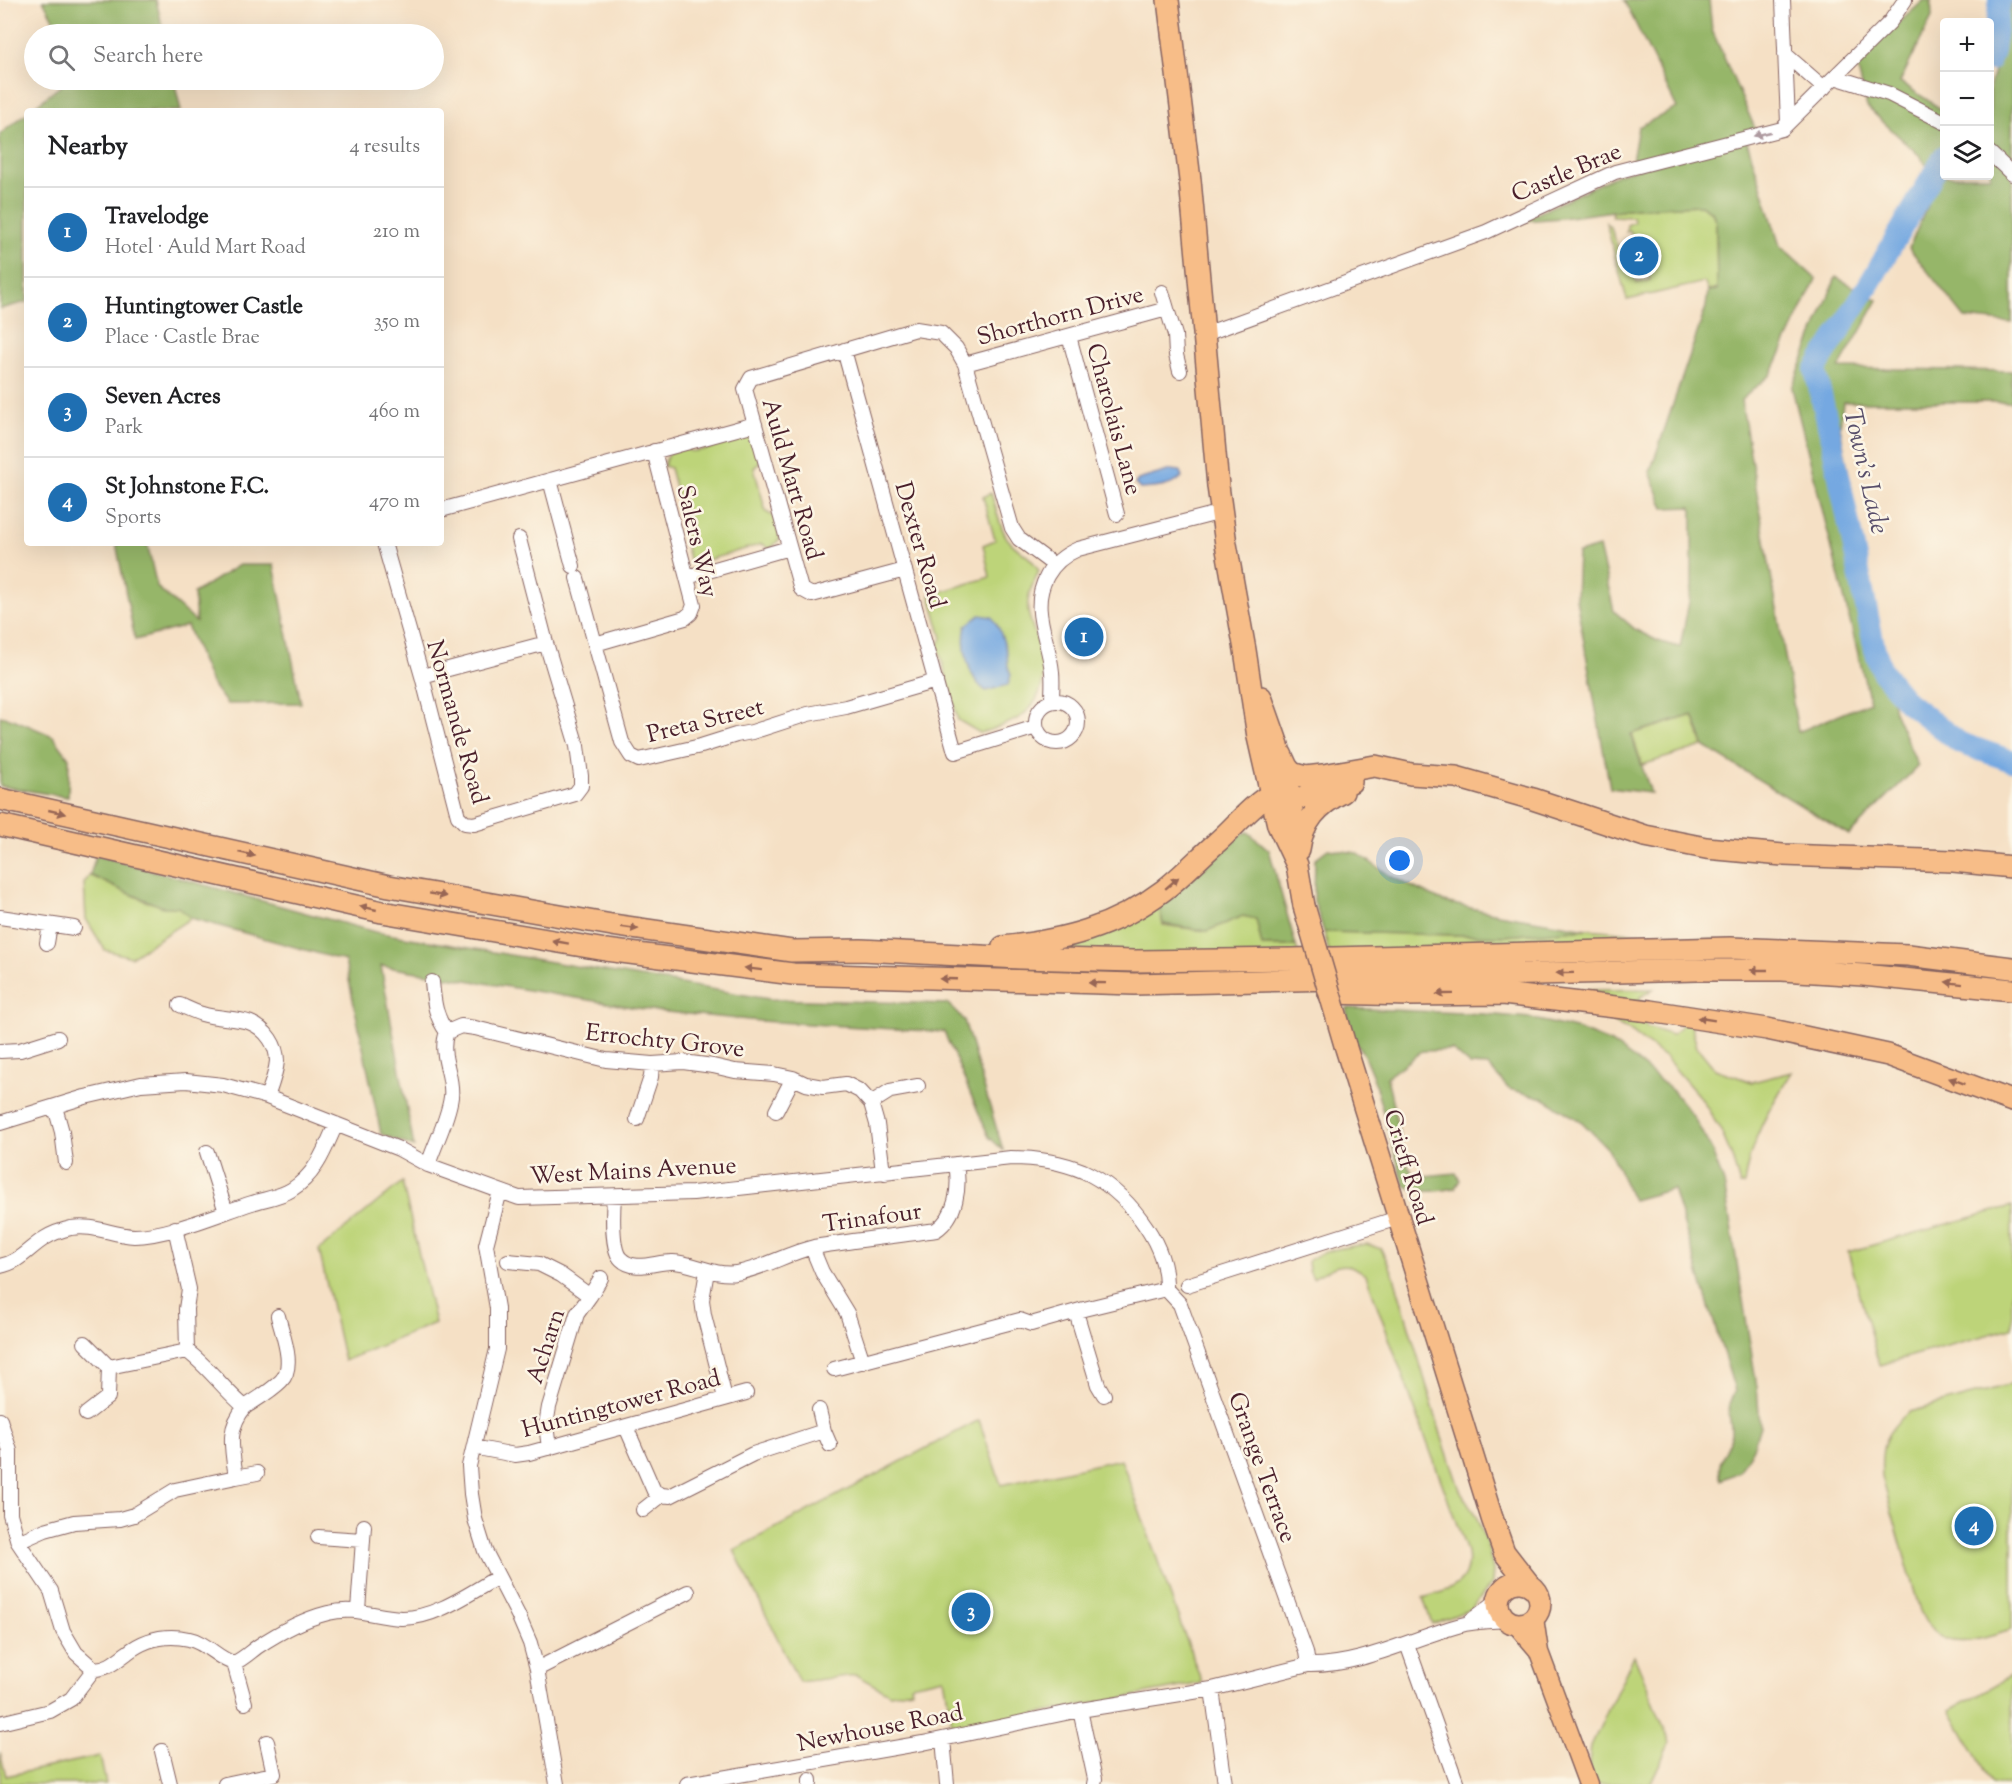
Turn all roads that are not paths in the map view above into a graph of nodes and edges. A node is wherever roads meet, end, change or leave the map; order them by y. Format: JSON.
{"nodes":[{"id":1,"x":1168,"y":0,"type":"edge"},
{"id":2,"x":1783,"y":0,"type":"edge"},
{"id":3,"x":1905,"y":0,"type":"edge"},
{"id":4,"x":1785,"y":54,"type":"junction"},
{"id":5,"x":1835,"y":77,"type":"junction"},
{"id":6,"x":1824,"y":88,"type":"junction"},
{"id":7,"x":1940,"y":120,"type":"edge"},
{"id":8,"x":1788,"y":123,"type":"junction"},
{"id":9,"x":1994,"y":158,"type":"edge"},
{"id":10,"x":2012,"y":174,"type":"edge"},
{"id":11,"x":1162,"y":291,"type":"dead end"},
{"id":12,"x":1167,"y":309,"type":"junction"},
{"id":13,"x":1205,"y":334,"type":"junction"},
{"id":14,"x":1069,"y":336,"type":"junction"},
{"id":15,"x":844,"y":350,"type":"junction"},
{"id":16,"x":964,"y":364,"type":"junction"},
{"id":17,"x":1180,"y":371,"type":"dead end"},
{"id":18,"x":754,"y":424,"type":"junction"},
{"id":19,"x":654,"y":451,"type":"junction"},
{"id":20,"x":550,"y":480,"type":"junction"},
{"id":21,"x":444,"y":509,"type":"edge"},
{"id":22,"x":1222,"y":512,"type":"junction"},
{"id":23,"x":1117,"y":514,"type":"dead end"},
{"id":24,"x":519,"y":538,"type":"dead end"},
{"id":25,"x":385,"y":546,"type":"edge"},
{"id":26,"x":789,"y":548,"type":"junction"},
{"id":27,"x":1054,"y":565,"type":"junction"},
{"id":28,"x":905,"y":570,"type":"junction"},
{"id":29,"x":687,"y":576,"type":"junction"},
{"id":30,"x":546,"y":643,"type":"junction"},
{"id":31,"x":595,"y":644,"type":"junction"},
{"id":32,"x":1245,"y":650,"type":"junction"},
{"id":33,"x":422,"y":676,"type":"junction"},
{"id":34,"x":936,"y":681,"type":"junction"},
{"id":35,"x":1052,"y":701,"type":"junction"},
{"id":36,"x":1036,"y":727,"type":"junction"},
{"id":37,"x":1411,"y":774,"type":"junction"},
{"id":38,"x":1368,"y":777,"type":"junction"},
{"id":39,"x":1286,"y":793,"type":"junction"},
{"id":40,"x":0,"y":799,"type":"edge"},
{"id":41,"x":0,"y":825,"type":"edge"},
{"id":42,"x":1297,"y":865,"type":"junction"},
{"id":43,"x":2012,"y":867,"type":"edge"},
{"id":44,"x":0,"y":917,"type":"edge"},
{"id":45,"x":50,"y":925,"type":"junction"},
{"id":46,"x":74,"y":928,"type":"dead end"},
{"id":47,"x":47,"y":943,"type":"dead end"},
{"id":48,"x":931,"y":955,"type":"junction"},
{"id":49,"x":2012,"y":968,"type":"edge"},
{"id":50,"x":432,"y":982,"type":"dead end"},
{"id":51,"x":1134,"y":984,"type":"junction"},
{"id":52,"x":2012,"y":990,"type":"edge"},
{"id":53,"x":180,"y":1005,"type":"dead end"},
{"id":54,"x":447,"y":1032,"type":"junction"},
{"id":55,"x":58,"y":1038,"type":"dead end"},
{"id":56,"x":0,"y":1051,"type":"edge"},
{"id":57,"x":652,"y":1064,"type":"junction"},
{"id":58,"x":793,"y":1078,"type":"junction"},
{"id":59,"x":918,"y":1086,"type":"dead end"},
{"id":60,"x":267,"y":1097,"type":"junction"},
{"id":61,"x":2012,"y":1101,"type":"edge"},
{"id":62,"x":872,"y":1103,"type":"junction"},
{"id":63,"x":55,"y":1107,"type":"junction"},
{"id":64,"x":776,"y":1111,"type":"dead end"},
{"id":65,"x":637,"y":1119,"type":"dead end"},
{"id":66,"x":0,"y":1123,"type":"edge"},
{"id":67,"x":336,"y":1124,"type":"junction"},
{"id":68,"x":207,"y":1152,"type":"dead end"},
{"id":69,"x":66,"y":1163,"type":"dead end"},
{"id":70,"x":956,"y":1164,"type":"junction"},
{"id":71,"x":428,"y":1165,"type":"junction"},
{"id":72,"x":885,"y":1173,"type":"junction"},
{"id":73,"x":500,"y":1191,"type":"junction"},
{"id":74,"x":614,"y":1197,"type":"junction"},
{"id":75,"x":226,"y":1212,"type":"junction"},
{"id":76,"x":1398,"y":1218,"type":"junction"},
{"id":77,"x":175,"y":1228,"type":"junction"},
{"id":78,"x":812,"y":1248,"type":"junction"},
{"id":79,"x":508,"y":1261,"type":"dead end"},
{"id":80,"x":0,"y":1266,"type":"edge"},
{"id":81,"x":707,"y":1271,"type":"junction"},
{"id":82,"x":602,"y":1278,"type":"dead end"},
{"id":83,"x":1187,"y":1285,"type":"dead end"},
{"id":84,"x":1166,"y":1289,"type":"junction"},
{"id":85,"x":590,"y":1296,"type":"junction"},
{"id":86,"x":1076,"y":1312,"type":"junction"},
{"id":87,"x":278,"y":1316,"type":"dead end"},
{"id":88,"x":85,"y":1343,"type":"dead end"},
{"id":89,"x":187,"y":1351,"type":"junction"},
{"id":90,"x":864,"y":1362,"type":"junction"},
{"id":91,"x":110,"y":1367,"type":"junction"},
{"id":92,"x":834,"y":1369,"type":"dead end"},
{"id":93,"x":746,"y":1393,"type":"dead end"},
{"id":94,"x":1104,"y":1395,"type":"dead end"},
{"id":95,"x":725,"y":1398,"type":"junction"},
{"id":96,"x":245,"y":1407,"type":"junction"},
{"id":97,"x":819,"y":1410,"type":"dead end"},
{"id":98,"x":86,"y":1414,"type":"dead end"},
{"id":99,"x":0,"y":1420,"type":"edge"},
{"id":100,"x":626,"y":1427,"type":"junction"},
{"id":101,"x":824,"y":1431,"type":"junction"},
{"id":102,"x":474,"y":1445,"type":"junction"},
{"id":103,"x":830,"y":1445,"type":"dead end"},
{"id":104,"x":549,"y":1448,"type":"junction"},
{"id":105,"x":257,"y":1473,"type":"dead end"},
{"id":106,"x":236,"y":1477,"type":"junction"},
{"id":107,"x":662,"y":1495,"type":"junction"},
{"id":108,"x":643,"y":1510,"type":"dead end"},
{"id":109,"x":318,"y":1537,"type":"dead end"},
{"id":110,"x":18,"y":1542,"type":"junction"},
{"id":111,"x":1504,"y":1552,"type":"junction"},
{"id":112,"x":498,"y":1577,"type":"junction"},
{"id":113,"x":1529,"y":1584,"type":"junction"},
{"id":114,"x":688,"y":1592,"type":"dead end"},
{"id":115,"x":1501,"y":1594,"type":"junction"},
{"id":116,"x":358,"y":1610,"type":"junction"},
{"id":117,"x":1519,"y":1620,"type":"junction"},
{"id":118,"x":1467,"y":1623,"type":"junction"},
{"id":119,"x":1407,"y":1644,"type":"junction"},
{"id":120,"x":234,"y":1663,"type":"junction"},
{"id":121,"x":1308,"y":1665,"type":"junction"},
{"id":122,"x":94,"y":1669,"type":"junction"},
{"id":123,"x":537,"y":1669,"type":"junction"},
{"id":124,"x":1212,"y":1689,"type":"junction"},
{"id":125,"x":245,"y":1703,"type":"dead end"},
{"id":126,"x":1080,"y":1710,"type":"junction"},
{"id":127,"x":0,"y":1723,"type":"edge"},
{"id":128,"x":943,"y":1739,"type":"junction"},
{"id":129,"x":267,"y":1742,"type":"dead end"},
{"id":130,"x":162,"y":1751,"type":"dead end"},
{"id":131,"x":170,"y":1784,"type":"edge"},
{"id":132,"x":225,"y":1784,"type":"edge"},
{"id":133,"x":557,"y":1784,"type":"edge"},
{"id":134,"x":687,"y":1784,"type":"edge"},
{"id":135,"x":947,"y":1784,"type":"edge"},
{"id":136,"x":1094,"y":1784,"type":"edge"},
{"id":137,"x":1225,"y":1784,"type":"edge"},
{"id":138,"x":1456,"y":1784,"type":"edge"},
{"id":139,"x":1588,"y":1784,"type":"edge"}],
"edges":[{"from":1,"to":13,"type":"highway"},
{"from":2,"to":4,"type":"street"},
{"from":3,"to":5,"type":"street","name":"Castle Brae"},
{"from":4,"to":6,"type":"street"},
{"from":4,"to":8,"type":"street"},
{"from":5,"to":6,"type":"street","name":"Castle Brae"},
{"from":5,"to":7,"type":"street"},
{"from":6,"to":8,"type":"street","name":"Castle Brae"},
{"from":8,"to":13,"type":"street","name":"Castle Brae","one_way":true},
{"from":9,"to":10,"type":"street"},
{"from":11,"to":12,"type":"street","name":"Shorthorn Drive"},
{"from":12,"to":14,"type":"street","name":"Shorthorn Drive"},
{"from":12,"to":17,"type":"street","name":"Shorthorn Drive"},
{"from":13,"to":22,"type":"highway"},
{"from":14,"to":16,"type":"street","name":"Shorthorn Drive"},
{"from":14,"to":23,"type":"street","name":"Charolais Lane"},
{"from":15,"to":16,"type":"street","name":"Auld Mart Road"},
{"from":15,"to":18,"type":"street","name":"Auld Mart Road"},
{"from":15,"to":28,"type":"street","name":"Dexter Road"},
{"from":16,"to":27,"type":"street","name":"Auld Mart Road"},
{"from":18,"to":19,"type":"street"},
{"from":18,"to":26,"type":"street","name":"Auld Mart Road"},
{"from":19,"to":20,"type":"street"},
{"from":19,"to":29,"type":"street","name":"Salers Way"},
{"from":20,"to":21,"type":"street"},
{"from":20,"to":31,"type":"street","name":"Preta Street"},
{"from":22,"to":27,"type":"street"},
{"from":22,"to":32,"type":"highway"},
{"from":24,"to":30,"type":"street","name":"Normande Road"},
{"from":25,"to":33,"type":"street","name":"Normande Road"},
{"from":26,"to":28,"type":"street","name":"Auld Mart Road"},
{"from":26,"to":29,"type":"street"},
{"from":27,"to":35,"type":"street"},
{"from":28,"to":34,"type":"street","name":"Dexter Road"},
{"from":29,"to":31,"type":"street","name":"Salers Way"},
{"from":30,"to":33,"type":"street"},
{"from":30,"to":33,"type":"street","name":"Normande Road"},
{"from":31,"to":34,"type":"street","name":"Preta Street"},
{"from":32,"to":39,"type":"highway"},
{"from":32,"to":39,"type":"highway"},
{"from":34,"to":36,"type":"street","name":"Dexter Road"},
{"from":35,"to":36,"type":"street"},
{"from":35,"to":36,"type":"street"},
{"from":37,"to":38,"type":"highway"},
{"from":37,"to":39,"type":"highway"},
{"from":37,"to":43,"type":"highway"},
{"from":38,"to":39,"type":"highway"},
{"from":38,"to":42,"type":"highway"},
{"from":39,"to":42,"type":"highway","name":"Crieff Road"},
{"from":48,"to":39,"type":"highway","one_way":true},
{"from":40,"to":48,"type":"highway","one_way":true},
{"from":51,"to":41,"type":"highway","one_way":true},
{"from":42,"to":76,"type":"highway","name":"Crieff Road","bridge":true},
{"from":44,"to":45,"type":"street"},
{"from":45,"to":46,"type":"street"},
{"from":45,"to":47,"type":"street"},
{"from":48,"to":49,"type":"highway"},
{"from":50,"to":54,"type":"street"},
{"from":52,"to":51,"type":"highway","one_way":true},
{"from":61,"to":51,"type":"highway","one_way":true},
{"from":53,"to":60,"type":"street"},
{"from":54,"to":57,"type":"street","name":"Errochty Grove"},
{"from":54,"to":71,"type":"street"},
{"from":55,"to":56,"type":"street"},
{"from":57,"to":58,"type":"street","name":"Errochty Grove"},
{"from":57,"to":65,"type":"street"},
{"from":58,"to":62,"type":"street","name":"Errochty Grove"},
{"from":58,"to":64,"type":"street"},
{"from":59,"to":62,"type":"street"},
{"from":60,"to":63,"type":"street","name":"West Mains Avenue"},
{"from":60,"to":67,"type":"street","name":"West Mains Avenue"},
{"from":62,"to":72,"type":"street"},
{"from":63,"to":66,"type":"street","name":"West Mains Avenue"},
{"from":63,"to":69,"type":"street"},
{"from":67,"to":71,"type":"street","name":"West Mains Avenue"},
{"from":67,"to":75,"type":"street"},
{"from":68,"to":75,"type":"street"},
{"from":70,"to":72,"type":"street","name":"West Mains Avenue"},
{"from":70,"to":78,"type":"street","name":"Trinafour"},
{"from":70,"to":84,"type":"street","name":"West Mains Avenue"},
{"from":71,"to":73,"type":"street","name":"West Mains Avenue"},
{"from":72,"to":74,"type":"street","name":"West Mains Avenue"},
{"from":73,"to":74,"type":"street","name":"West Mains Avenue"},
{"from":73,"to":102,"type":"street"},
{"from":74,"to":81,"type":"street","name":"Trinafour"},
{"from":75,"to":77,"type":"street"},
{"from":76,"to":83,"type":"street"},
{"from":76,"to":111,"type":"highway","name":"Crieff Road"},
{"from":77,"to":80,"type":"street"},
{"from":77,"to":89,"type":"street"},
{"from":78,"to":81,"type":"street","name":"Trinafour"},
{"from":78,"to":90,"type":"street","name":"Trinafour"},
{"from":79,"to":85,"type":"street","name":"Acharn"},
{"from":81,"to":95,"type":"street"},
{"from":82,"to":85,"type":"street","name":"Acharn"},
{"from":84,"to":86,"type":"street"},
{"from":84,"to":121,"type":"street","name":"Grange Terrace"},
{"from":85,"to":104,"type":"street","name":"Acharn"},
{"from":86,"to":90,"type":"street"},
{"from":86,"to":94,"type":"street"},
{"from":87,"to":96,"type":"street"},
{"from":88,"to":91,"type":"street"},
{"from":89,"to":91,"type":"street"},
{"from":89,"to":96,"type":"street"},
{"from":90,"to":92,"type":"street"},
{"from":91,"to":98,"type":"street"},
{"from":93,"to":95,"type":"street","name":"Huntingtower Road"},
{"from":95,"to":100,"type":"street","name":"Huntingtower Road"},
{"from":96,"to":106,"type":"street"},
{"from":97,"to":101,"type":"street"},
{"from":99,"to":110,"type":"street"},
{"from":100,"to":104,"type":"street","name":"Huntingtower Road"},
{"from":100,"to":107,"type":"street"},
{"from":101,"to":103,"type":"street"},
{"from":101,"to":107,"type":"street"},
{"from":102,"to":104,"type":"street","name":"Huntingtower Road"},
{"from":102,"to":112,"type":"street"},
{"from":105,"to":106,"type":"street"},
{"from":106,"to":110,"type":"street"},
{"from":107,"to":108,"type":"street"},
{"from":109,"to":116,"type":"street"},
{"from":110,"to":122,"type":"street"},
{"from":111,"to":113,"type":"highway","name":"Crieff Road"},
{"from":111,"to":115,"type":"highway","name":"Crieff Road"},
{"from":112,"to":116,"type":"street"},
{"from":112,"to":123,"type":"street"},
{"from":113,"to":115,"type":"highway"},
{"from":113,"to":117,"type":"highway"},
{"from":114,"to":123,"type":"street"},
{"from":115,"to":117,"type":"highway"},
{"from":115,"to":118,"type":"street","name":"Newhouse Road"},
{"from":116,"to":120,"type":"street"},
{"from":117,"to":118,"type":"street","name":"Newhouse Road"},
{"from":117,"to":139,"type":"main road"},
{"from":118,"to":119,"type":"street","name":"Newhouse Road"},
{"from":119,"to":121,"type":"street","name":"Newhouse Road"},
{"from":119,"to":138,"type":"street"},
{"from":120,"to":122,"type":"street"},
{"from":120,"to":125,"type":"street"},
{"from":121,"to":124,"type":"street","name":"Newhouse Road"},
{"from":122,"to":127,"type":"street"},
{"from":123,"to":133,"type":"street"},
{"from":124,"to":126,"type":"street","name":"Newhouse Road"},
{"from":124,"to":137,"type":"street"},
{"from":126,"to":128,"type":"street","name":"Newhouse Road"},
{"from":126,"to":136,"type":"street"},
{"from":128,"to":134,"type":"street","name":"Newhouse Road"},
{"from":128,"to":135,"type":"street"},
{"from":129,"to":132,"type":"street"},
{"from":130,"to":131,"type":"street"}]}
